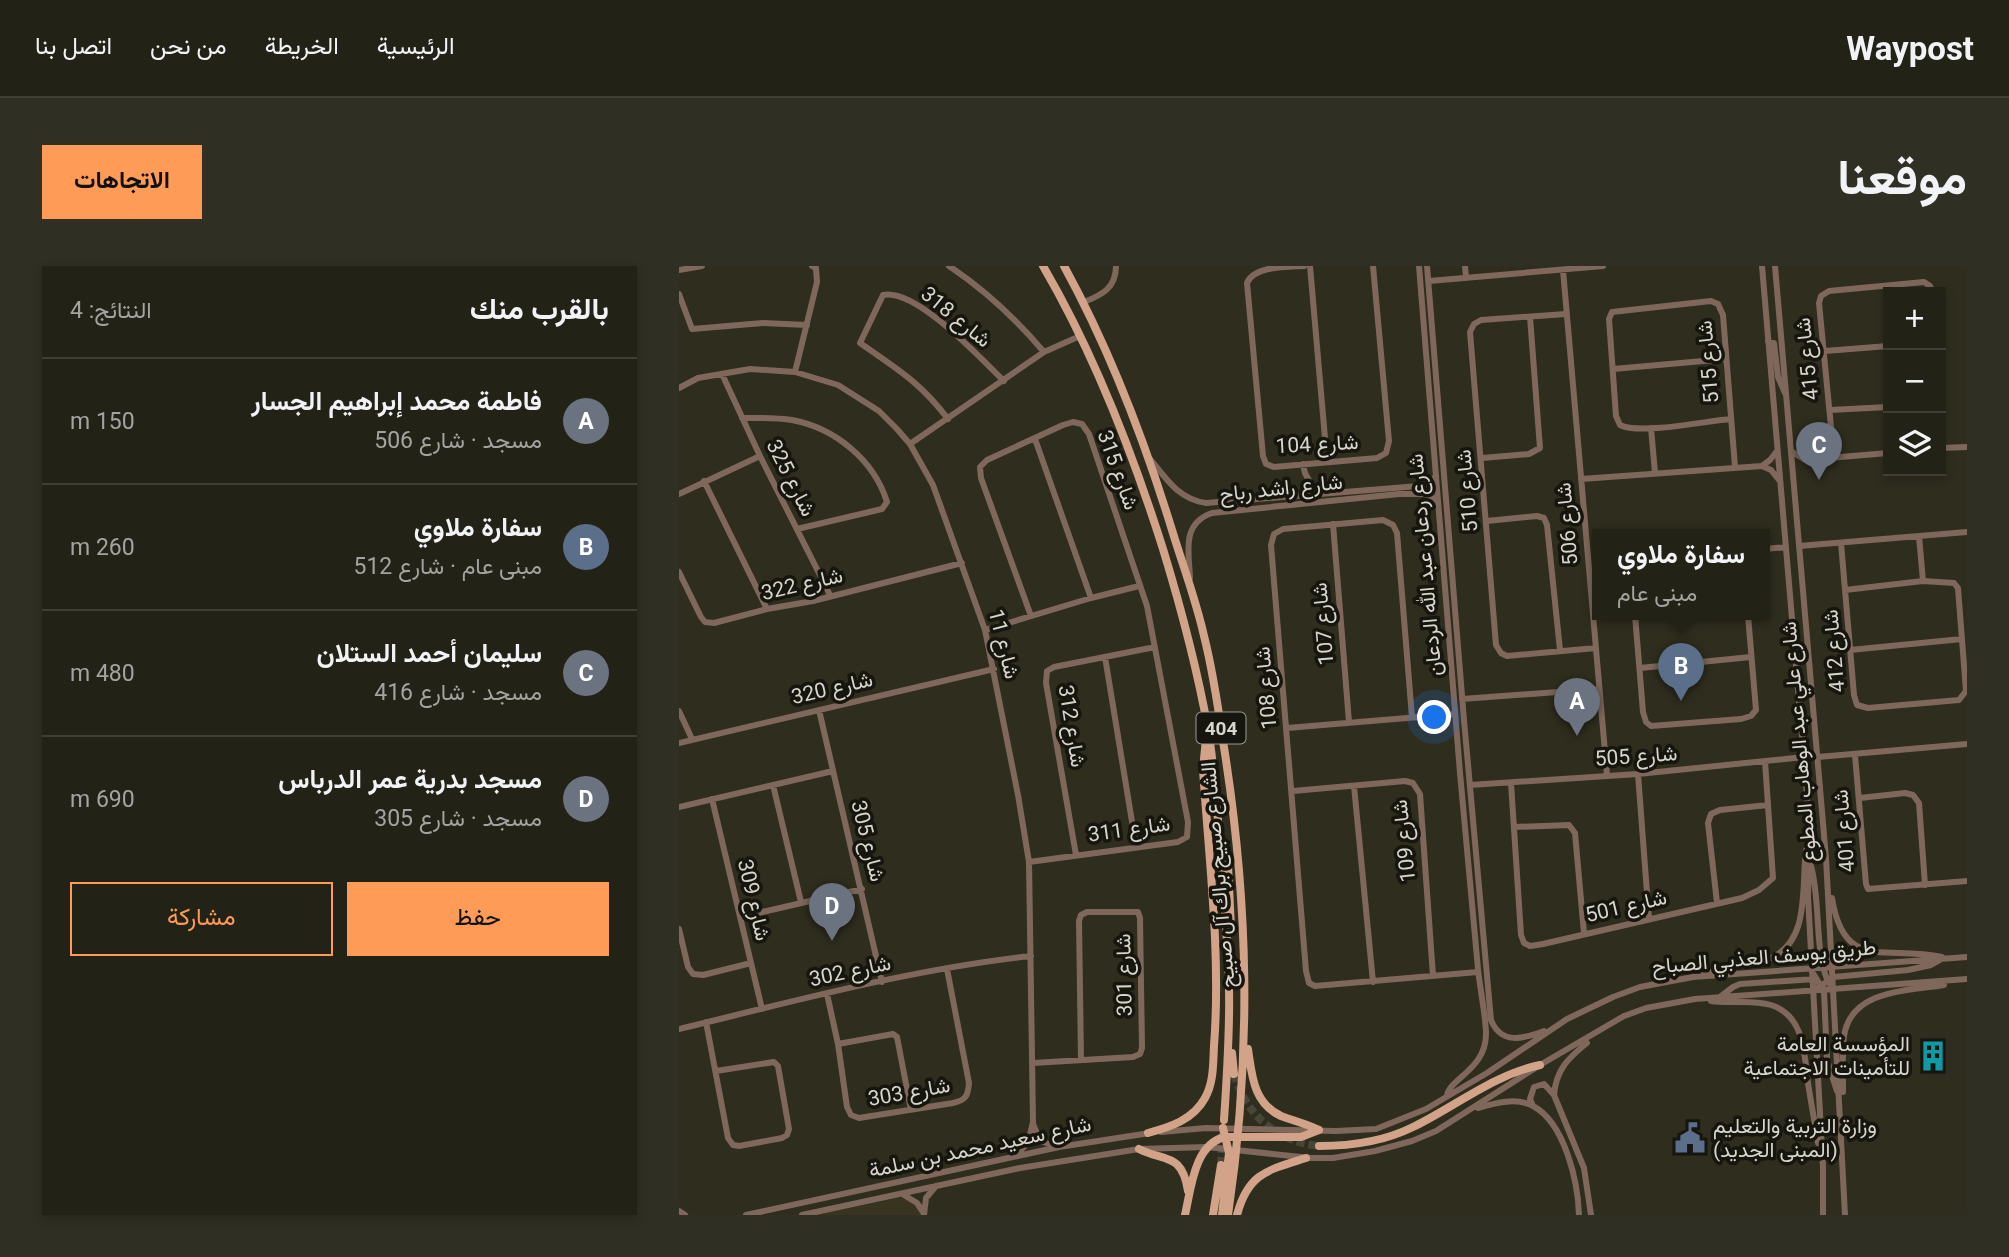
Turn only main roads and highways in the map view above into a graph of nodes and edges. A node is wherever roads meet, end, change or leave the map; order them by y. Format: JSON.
{"nodes":[{"id":1,"x":1043,"y":266,"type":"edge"},
{"id":2,"x":1064,"y":266,"type":"edge"},
{"id":3,"x":1208,"y":729,"type":"junction"},
{"id":4,"x":1219,"y":838,"type":"junction"},
{"id":5,"x":1245,"y":1034,"type":"junction"},
{"id":6,"x":1540,"y":1066,"type":"road end"},
{"id":7,"x":1234,"y":1074,"type":"tunnel mouth"},
{"id":8,"x":1224,"y":1128,"type":"junction"},
{"id":9,"x":1148,"y":1133,"type":"road end"},
{"id":10,"x":1239,"y":1133,"type":"junction"},
{"id":11,"x":1319,"y":1146,"type":"tunnel mouth"},
{"id":12,"x":1139,"y":1149,"type":"road end"},
{"id":13,"x":1233,"y":1149,"type":"junction"},
{"id":14,"x":1306,"y":1158,"type":"road end"},
{"id":15,"x":1221,"y":1165,"type":"tunnel mouth"},
{"id":16,"x":1188,"y":1200,"type":"junction"},
{"id":17,"x":1185,"y":1215,"type":"edge"},
{"id":18,"x":1213,"y":1215,"type":"edge"},
{"id":19,"x":1222,"y":1215,"type":"edge"},
{"id":20,"x":1228,"y":1215,"type":"edge"},
{"id":21,"x":1237,"y":1215,"type":"edge"}],
"edges":[{"from":1,"to":3,"type":"main road","name":"الشارع صبيح براك آل صبيح","number":"404"},
{"from":2,"to":5,"type":"main road","name":"الشارع صبيح براك آل صبيح","number":"404"},
{"from":3,"to":4,"type":"main road","name":"الشارع صبيح براك آل صبيح","number":"404"},
{"from":3,"to":9,"type":"main road"},
{"from":4,"to":7,"type":"main road"},
{"from":4,"to":8,"type":"main road","name":"الشارع صبيح براك آل صبيح","number":"404"},
{"from":5,"to":10,"type":"main road","name":"الشارع صبيح براك آل صبيح","number":"404"},
{"from":5,"to":10,"type":"main road"},
{"from":6,"to":11,"type":"main road"},
{"from":8,"to":10,"type":"main road"},
{"from":8,"to":13,"type":"main road","name":"الشارع صبيح براك آل صبيح"},
{"from":8,"to":16,"type":"main road"},
{"from":10,"to":13,"type":"main road","name":"الشارع صبيح براك آل صبيح","number":"404"},
{"from":12,"to":16,"type":"main road"},
{"from":13,"to":19,"type":"main road"},
{"from":13,"to":20,"type":"main road","name":"الشارع صبيح براك آل صبيح","number":"404"},
{"from":14,"to":21,"type":"main road"},
{"from":15,"to":18,"type":"main road"},
{"from":16,"to":17,"type":"main road"}]}
